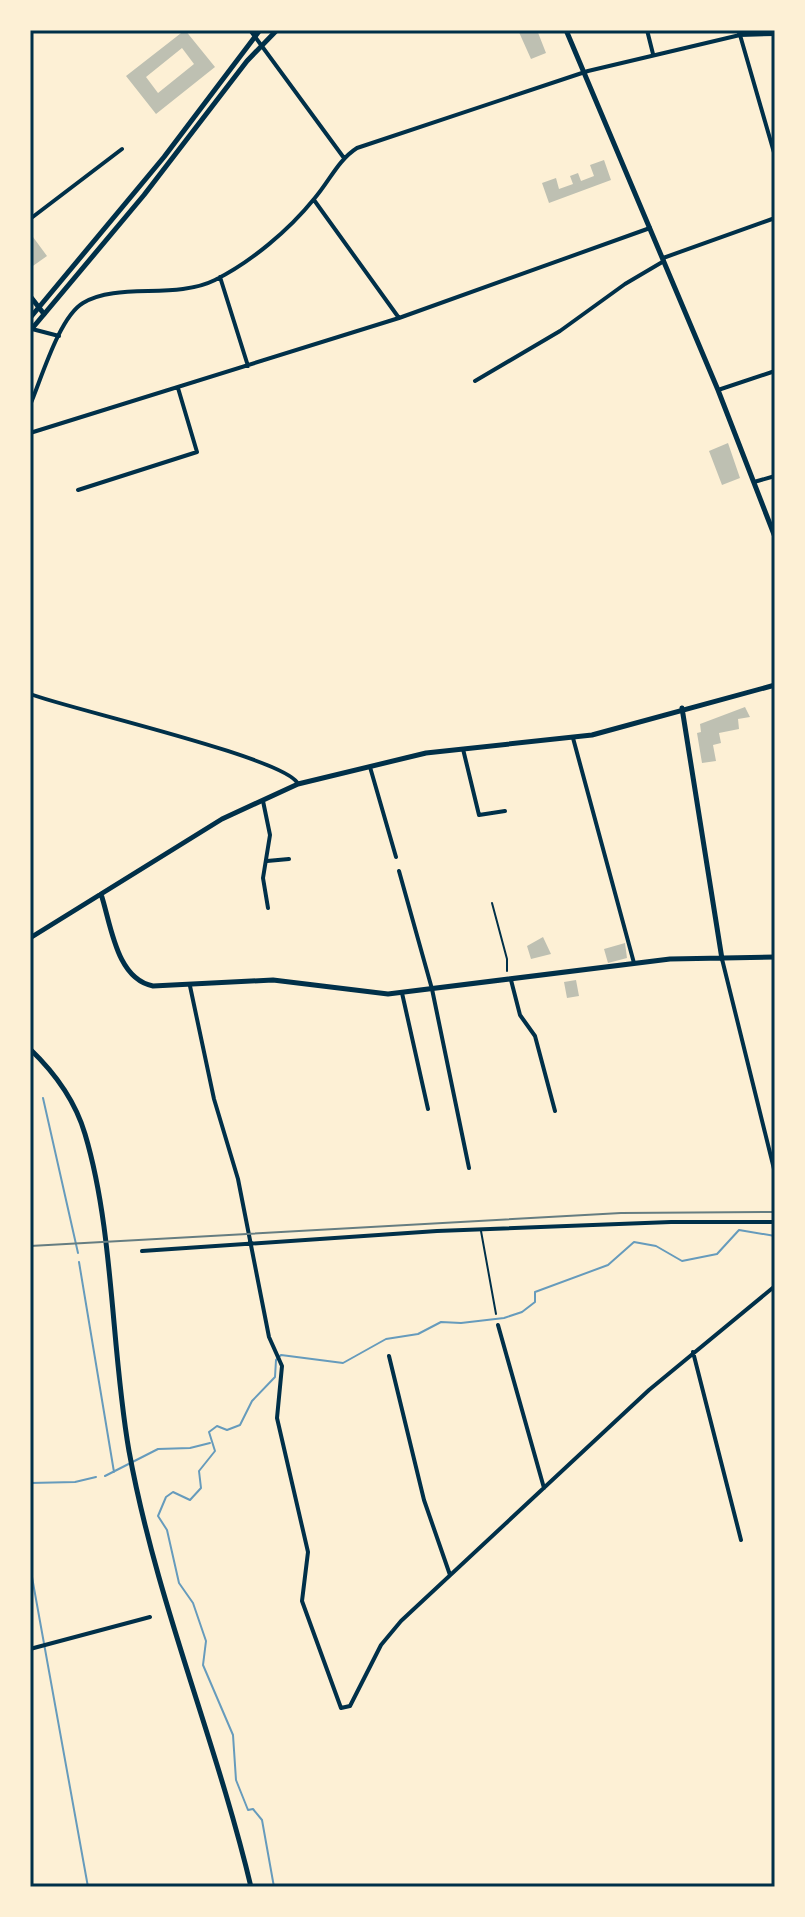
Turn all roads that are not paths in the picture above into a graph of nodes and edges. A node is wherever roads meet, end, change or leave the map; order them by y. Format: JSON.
{"nodes":[{"id":1,"x":250,"y":30,"type":"edge"},
{"id":2,"x":260,"y":30,"type":"edge"},
{"id":3,"x":277,"y":30,"type":"edge"},
{"id":4,"x":566,"y":30,"type":"edge"},
{"id":5,"x":647,"y":30,"type":"edge"},
{"id":6,"x":740,"y":32,"type":"edge"},
{"id":7,"x":775,"y":34,"type":"edge"},
{"id":8,"x":255,"y":36,"type":"junction"},
{"id":9,"x":262,"y":44,"type":"junction"},
{"id":10,"x":653,"y":54,"type":"junction"},
{"id":11,"x":584,"y":72,"type":"junction"},
{"id":12,"x":122,"y":149,"type":"dead end"},
{"id":13,"x":775,"y":156,"type":"edge"},
{"id":14,"x":344,"y":158,"type":"junction"},
{"id":15,"x":314,"y":200,"type":"junction"},
{"id":16,"x":775,"y":218,"type":"edge"},
{"id":17,"x":30,"y":219,"type":"edge"},
{"id":18,"x":650,"y":228,"type":"junction"},
{"id":19,"x":663,"y":260,"type":"junction"},
{"id":20,"x":220,"y":277,"type":"junction"},
{"id":21,"x":30,"y":296,"type":"edge"},
{"id":22,"x":40,"y":306,"type":"junction"},
{"id":23,"x":31,"y":313,"type":"edge"},
{"id":24,"x":44,"y":314,"type":"junction"},
{"id":25,"x":399,"y":318,"type":"junction"},
{"id":26,"x":31,"y":330,"type":"edge"},
{"id":27,"x":59,"y":336,"type":"junction"},
{"id":28,"x":249,"y":367,"type":"junction"},
{"id":29,"x":775,"y":371,"type":"edge"},
{"id":30,"x":475,"y":381,"type":"dead end"},
{"id":31,"x":178,"y":388,"type":"junction"},
{"id":32,"x":718,"y":390,"type":"junction"},
{"id":33,"x":30,"y":405,"type":"edge"},
{"id":34,"x":30,"y":433,"type":"edge"},
{"id":35,"x":775,"y":476,"type":"edge"},
{"id":36,"x":754,"y":482,"type":"junction"},
{"id":37,"x":78,"y":490,"type":"dead end"},
{"id":38,"x":775,"y":537,"type":"edge"},
{"id":39,"x":775,"y":685,"type":"edge"},
{"id":40,"x":30,"y":694,"type":"edge"},
{"id":41,"x":682,"y":708,"type":"junction"},
{"id":42,"x":573,"y":738,"type":"junction"},
{"id":43,"x":463,"y":749,"type":"junction"},
{"id":44,"x":370,"y":764,"type":"junction"},
{"id":45,"x":298,"y":784,"type":"junction"},
{"id":46,"x":262,"y":798,"type":"junction"},
{"id":47,"x":505,"y":811,"type":"dead end"},
{"id":48,"x":396,"y":857,"type":"dead end"},
{"id":49,"x":289,"y":859,"type":"dead end"},
{"id":50,"x":267,"y":861,"type":"junction"},
{"id":51,"x":399,"y":871,"type":"dead end"},
{"id":52,"x":101,"y":894,"type":"junction"},
{"id":53,"x":268,"y":908,"type":"dead end"},
{"id":54,"x":30,"y":938,"type":"edge"},
{"id":55,"x":775,"y":957,"type":"edge"},
{"id":56,"x":722,"y":959,"type":"junction"},
{"id":57,"x":635,"y":966,"type":"junction"},
{"id":58,"x":509,"y":975,"type":"junction"},
{"id":59,"x":190,"y":986,"type":"junction"},
{"id":60,"x":432,"y":989,"type":"junction"},
{"id":61,"x":402,"y":993,"type":"junction"},
{"id":62,"x":30,"y":1049,"type":"edge"},
{"id":63,"x":428,"y":1109,"type":"dead end"},
{"id":64,"x":555,"y":1111,"type":"dead end"},
{"id":65,"x":469,"y":1168,"type":"dead end"},
{"id":66,"x":775,"y":1173,"type":"edge"},
{"id":67,"x":775,"y":1222,"type":"edge"},
{"id":68,"x":481,"y":1229,"type":"junction"},
{"id":69,"x":251,"y":1246,"type":"junction"},
{"id":70,"x":142,"y":1251,"type":"dead end"},
{"id":71,"x":775,"y":1286,"type":"edge"},
{"id":72,"x":496,"y":1314,"type":"dead end"},
{"id":73,"x":498,"y":1325,"type":"dead end"},
{"id":74,"x":693,"y":1352,"type":"junction"},
{"id":75,"x":389,"y":1356,"type":"dead end"},
{"id":76,"x":544,"y":1488,"type":"junction"},
{"id":77,"x":741,"y":1540,"type":"dead end"},
{"id":78,"x":450,"y":1575,"type":"junction"},
{"id":79,"x":150,"y":1617,"type":"dead end"},
{"id":80,"x":30,"y":1649,"type":"edge"},
{"id":81,"x":251,"y":1887,"type":"edge"}],
"edges":[{"from":1,"to":8,"type":"street"},
{"from":2,"to":8,"type":"street"},
{"from":3,"to":9,"type":"street"},
{"from":4,"to":11,"type":"street"},
{"from":5,"to":10,"type":"street"},
{"from":6,"to":7,"type":"street"},
{"from":6,"to":10,"type":"street"},
{"from":6,"to":13,"type":"street"},
{"from":8,"to":9,"type":"street"},
{"from":8,"to":22,"type":"street"},
{"from":9,"to":14,"type":"street"},
{"from":9,"to":24,"type":"street"},
{"from":10,"to":11,"type":"street"},
{"from":11,"to":14,"type":"street"},
{"from":11,"to":18,"type":"street"},
{"from":12,"to":17,"type":"street"},
{"from":14,"to":15,"type":"street"},
{"from":15,"to":20,"type":"street"},
{"from":15,"to":25,"type":"street"},
{"from":16,"to":19,"type":"street"},
{"from":18,"to":19,"type":"street"},
{"from":18,"to":25,"type":"street"},
{"from":19,"to":30,"type":"street"},
{"from":19,"to":32,"type":"street"},
{"from":20,"to":27,"type":"street"},
{"from":20,"to":28,"type":"street"},
{"from":21,"to":22,"type":"street"},
{"from":22,"to":23,"type":"street"},
{"from":22,"to":24,"type":"street"},
{"from":23,"to":24,"type":"street"},
{"from":24,"to":26,"type":"street"},
{"from":25,"to":28,"type":"street"},
{"from":26,"to":27,"type":"street"},
{"from":27,"to":33,"type":"street"},
{"from":28,"to":31,"type":"street"},
{"from":29,"to":32,"type":"street"},
{"from":31,"to":34,"type":"street"},
{"from":31,"to":37,"type":"street"},
{"from":32,"to":36,"type":"street"},
{"from":35,"to":36,"type":"street"},
{"from":36,"to":38,"type":"street"},
{"from":39,"to":41,"type":"street"},
{"from":40,"to":45,"type":"street"},
{"from":41,"to":42,"type":"street"},
{"from":41,"to":56,"type":"street"},
{"from":42,"to":43,"type":"street"},
{"from":42,"to":57,"type":"street"},
{"from":43,"to":44,"type":"street"},
{"from":43,"to":47,"type":"street"},
{"from":44,"to":45,"type":"street"},
{"from":44,"to":48,"type":"street"},
{"from":45,"to":46,"type":"street"},
{"from":46,"to":50,"type":"street"},
{"from":46,"to":52,"type":"street"},
{"from":49,"to":50,"type":"street"},
{"from":50,"to":53,"type":"street"},
{"from":51,"to":60,"type":"street"},
{"from":52,"to":54,"type":"street"},
{"from":52,"to":59,"type":"street"},
{"from":55,"to":56,"type":"street"},
{"from":56,"to":57,"type":"street"},
{"from":56,"to":66,"type":"street"},
{"from":57,"to":58,"type":"street"},
{"from":58,"to":60,"type":"street"},
{"from":58,"to":64,"type":"street"},
{"from":59,"to":61,"type":"street"},
{"from":59,"to":69,"type":"street"},
{"from":60,"to":61,"type":"street"},
{"from":60,"to":65,"type":"street"},
{"from":61,"to":63,"type":"street"},
{"from":62,"to":81,"type":"street"},
{"from":67,"to":68,"type":"street"},
{"from":68,"to":69,"type":"street"},
{"from":68,"to":72,"type":"lane"},
{"from":69,"to":70,"type":"street"},
{"from":69,"to":78,"type":"street"},
{"from":71,"to":74,"type":"street"},
{"from":73,"to":76,"type":"street"},
{"from":74,"to":76,"type":"street"},
{"from":74,"to":77,"type":"street"},
{"from":75,"to":78,"type":"street"},
{"from":76,"to":78,"type":"street"},
{"from":79,"to":80,"type":"street"}]}
